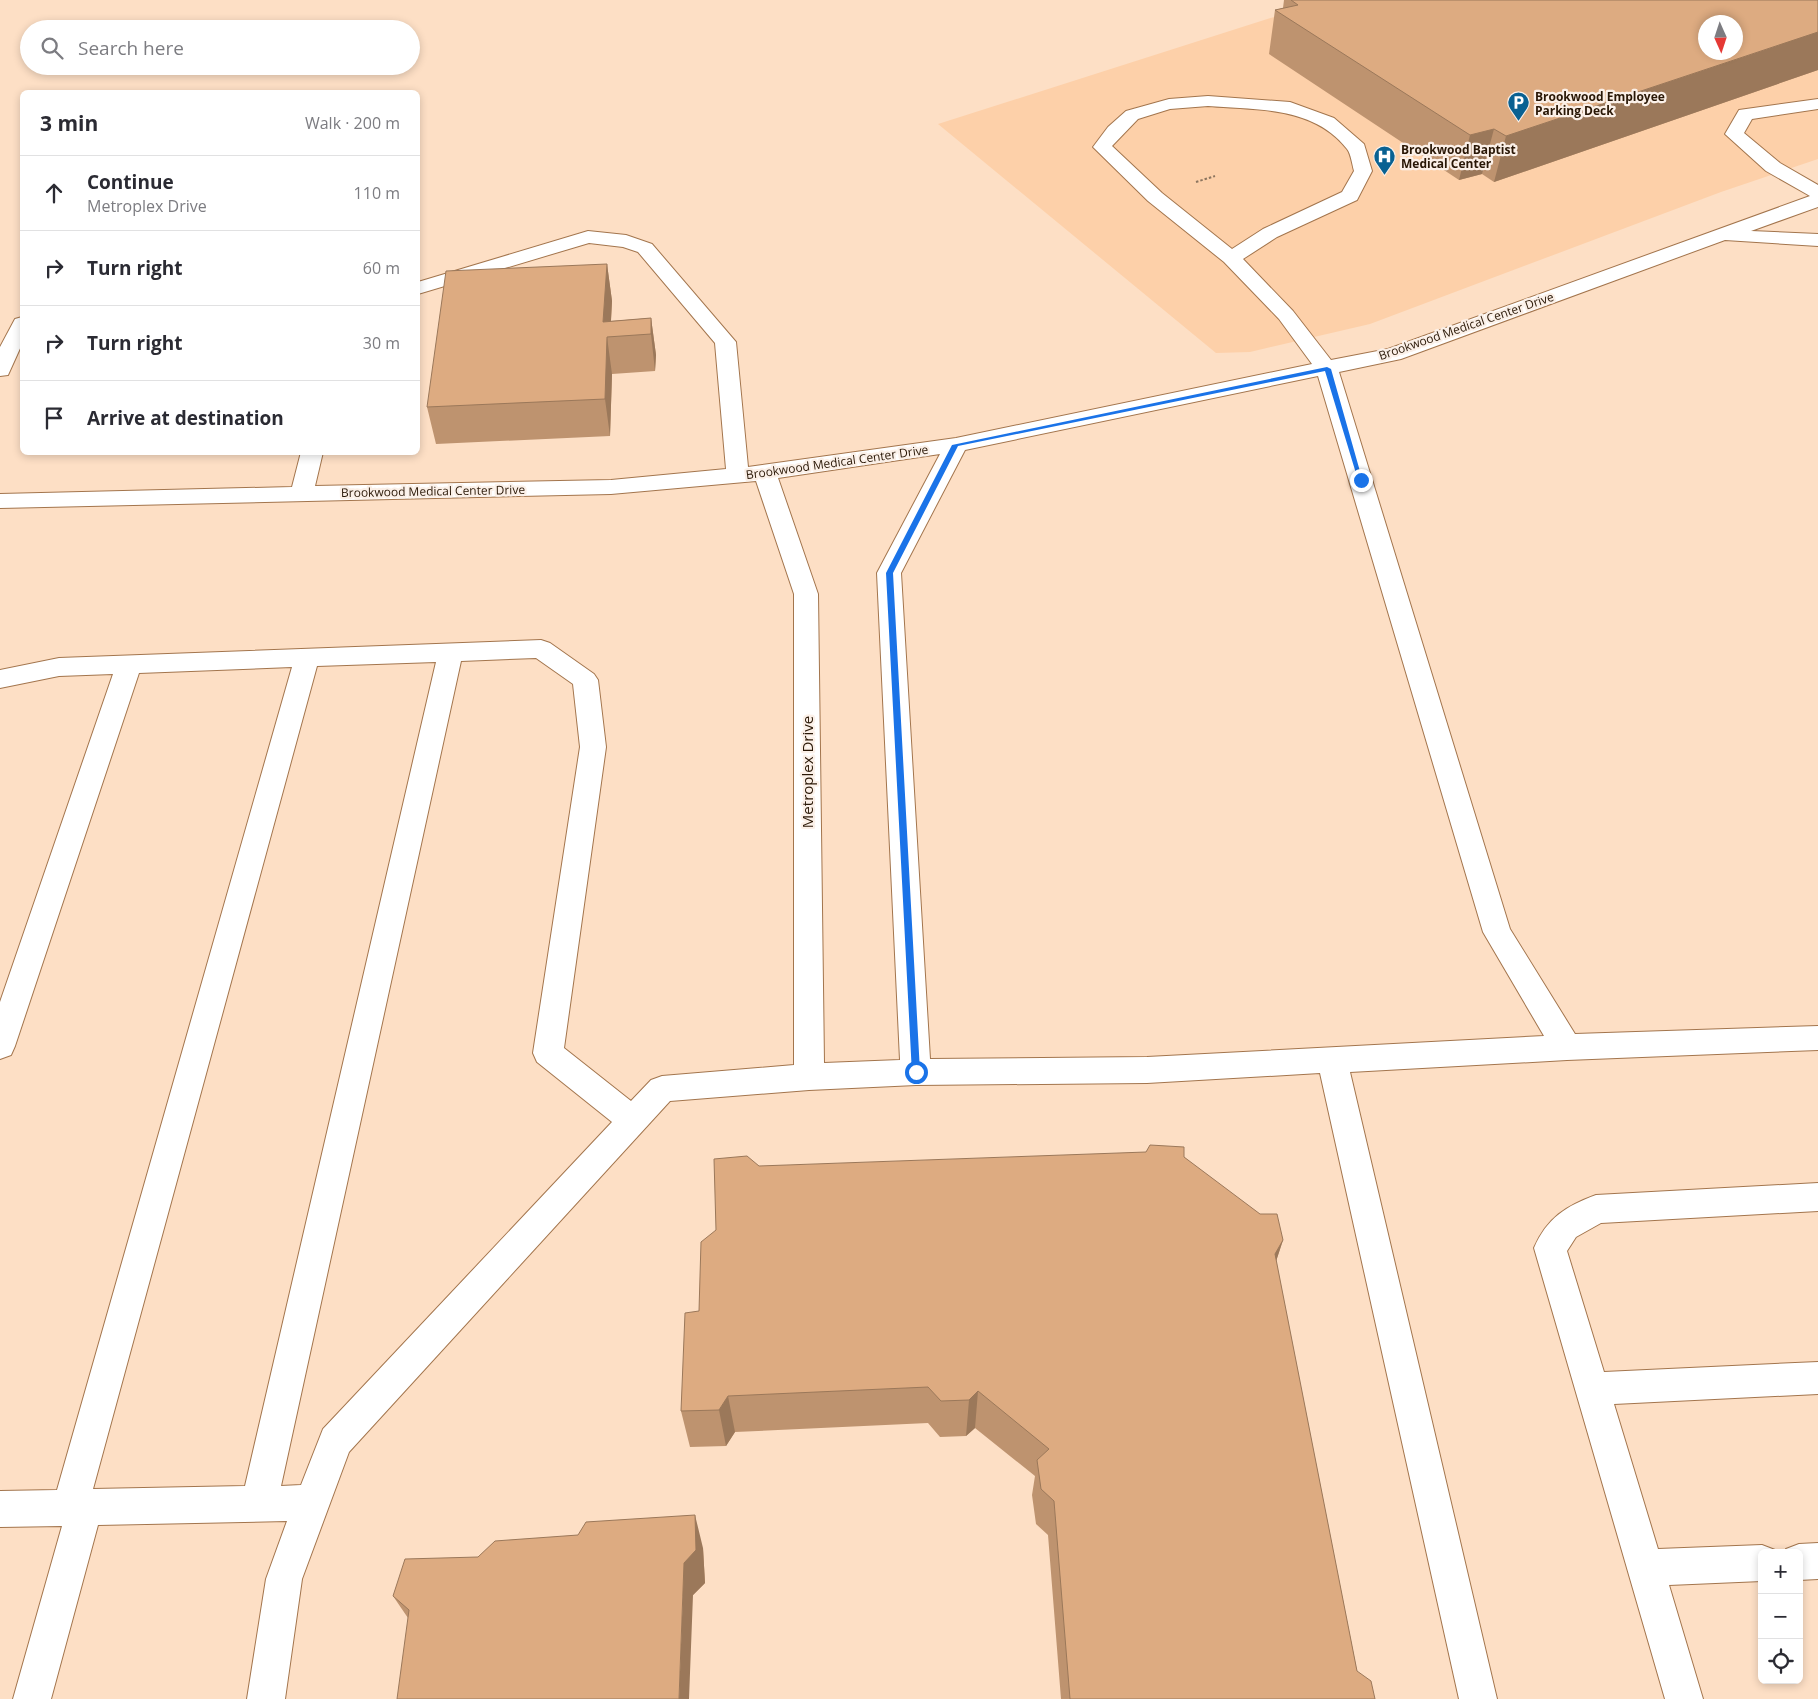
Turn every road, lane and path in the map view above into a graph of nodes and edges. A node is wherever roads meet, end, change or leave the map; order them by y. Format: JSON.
{"nodes":[{"id":1,"x":1818,"y":104,"type":"edge"},
{"id":2,"x":1818,"y":193,"type":"edge"},
{"id":3,"x":1818,"y":200,"type":"edge"},
{"id":4,"x":1719,"y":236,"type":"junction"},
{"id":5,"x":1818,"y":240,"type":"edge"},
{"id":6,"x":1231,"y":258,"type":"junction"},
{"id":7,"x":420,"y":287,"type":"edge"},
{"id":8,"x":20,"y":327,"type":"edge"},
{"id":9,"x":1327,"y":369,"type":"junction"},
{"id":10,"x":0,"y":370,"type":"edge"},
{"id":11,"x":956,"y":445,"type":"junction"},
{"id":12,"x":311,"y":455,"type":"edge"},
{"id":13,"x":765,"y":473,"type":"junction"},
{"id":14,"x":738,"y":476,"type":"junction"},
{"id":15,"x":302,"y":494,"type":"junction"},
{"id":16,"x":0,"y":501,"type":"edge"},
{"id":17,"x":450,"y":653,"type":"junction"},
{"id":18,"x":307,"y":658,"type":"junction"},
{"id":19,"x":129,"y":664,"type":"junction"},
{"id":20,"x":0,"y":679,"type":"edge"},
{"id":21,"x":1818,"y":1038,"type":"edge"},
{"id":22,"x":0,"y":1046,"type":"edge"},
{"id":23,"x":1567,"y":1047,"type":"junction"},
{"id":24,"x":1332,"y":1060,"type":"junction"},
{"id":25,"x":916,"y":1072,"type":"junction"},
{"id":26,"x":809,"y":1076,"type":"junction"},
{"id":27,"x":633,"y":1121,"type":"junction"},
{"id":28,"x":1818,"y":1197,"type":"edge"},
{"id":29,"x":1818,"y":1378,"type":"edge"},
{"id":30,"x":1593,"y":1389,"type":"junction"},
{"id":31,"x":313,"y":1503,"type":"junction"},
{"id":32,"x":259,"y":1504,"type":"junction"},
{"id":33,"x":77,"y":1507,"type":"junction"},
{"id":34,"x":0,"y":1509,"type":"edge"},
{"id":35,"x":1818,"y":1561,"type":"edge"},
{"id":36,"x":1803,"y":1562,"type":"edge"},
{"id":37,"x":1758,"y":1564,"type":"edge"},
{"id":38,"x":1646,"y":1568,"type":"junction"},
{"id":39,"x":32,"y":1699,"type":"edge"},
{"id":40,"x":266,"y":1699,"type":"edge"},
{"id":41,"x":1478,"y":1699,"type":"edge"},
{"id":42,"x":1684,"y":1699,"type":"edge"}],
"edges":[{"from":1,"to":2,"type":"street"},
{"from":3,"to":4,"type":"street","name":"Brookwood Medical Center Drive"},
{"from":4,"to":5,"type":"street"},
{"from":4,"to":9,"type":"street","name":"Brookwood Medical Center Drive"},
{"from":6,"to":6,"type":"street"},
{"from":6,"to":9,"type":"street"},
{"from":7,"to":14,"type":"street"},
{"from":8,"to":10,"type":"street"},
{"from":9,"to":11,"type":"street","name":"Brookwood Medical Center Drive"},
{"from":9,"to":23,"type":"street"},
{"from":11,"to":13,"type":"street","name":"Brookwood Medical Center Drive"},
{"from":11,"to":25,"type":"street"},
{"from":12,"to":15,"type":"street"},
{"from":13,"to":14,"type":"street","name":"Brookwood Medical Center Drive"},
{"from":13,"to":26,"type":"street","name":"Metroplex Drive"},
{"from":14,"to":15,"type":"street","name":"Brookwood Medical Center Drive"},
{"from":15,"to":16,"type":"street","name":"Brookwood Medical Center Drive"},
{"from":17,"to":18,"type":"street"},
{"from":17,"to":27,"type":"street"},
{"from":17,"to":32,"type":"street"},
{"from":18,"to":19,"type":"street"},
{"from":18,"to":33,"type":"street"},
{"from":19,"to":20,"type":"street"},
{"from":19,"to":22,"type":"street"},
{"from":21,"to":23,"type":"street"},
{"from":23,"to":24,"type":"street"},
{"from":24,"to":25,"type":"street"},
{"from":24,"to":41,"type":"street"},
{"from":25,"to":26,"type":"street"},
{"from":26,"to":27,"type":"street"},
{"from":27,"to":31,"type":"street"},
{"from":28,"to":30,"type":"street"},
{"from":29,"to":30,"type":"street"},
{"from":30,"to":38,"type":"street"},
{"from":31,"to":32,"type":"street"},
{"from":31,"to":40,"type":"street"},
{"from":32,"to":33,"type":"street"},
{"from":33,"to":34,"type":"street"},
{"from":33,"to":39,"type":"street"},
{"from":35,"to":36,"type":"street"},
{"from":37,"to":38,"type":"street"},
{"from":38,"to":42,"type":"street"}]}
